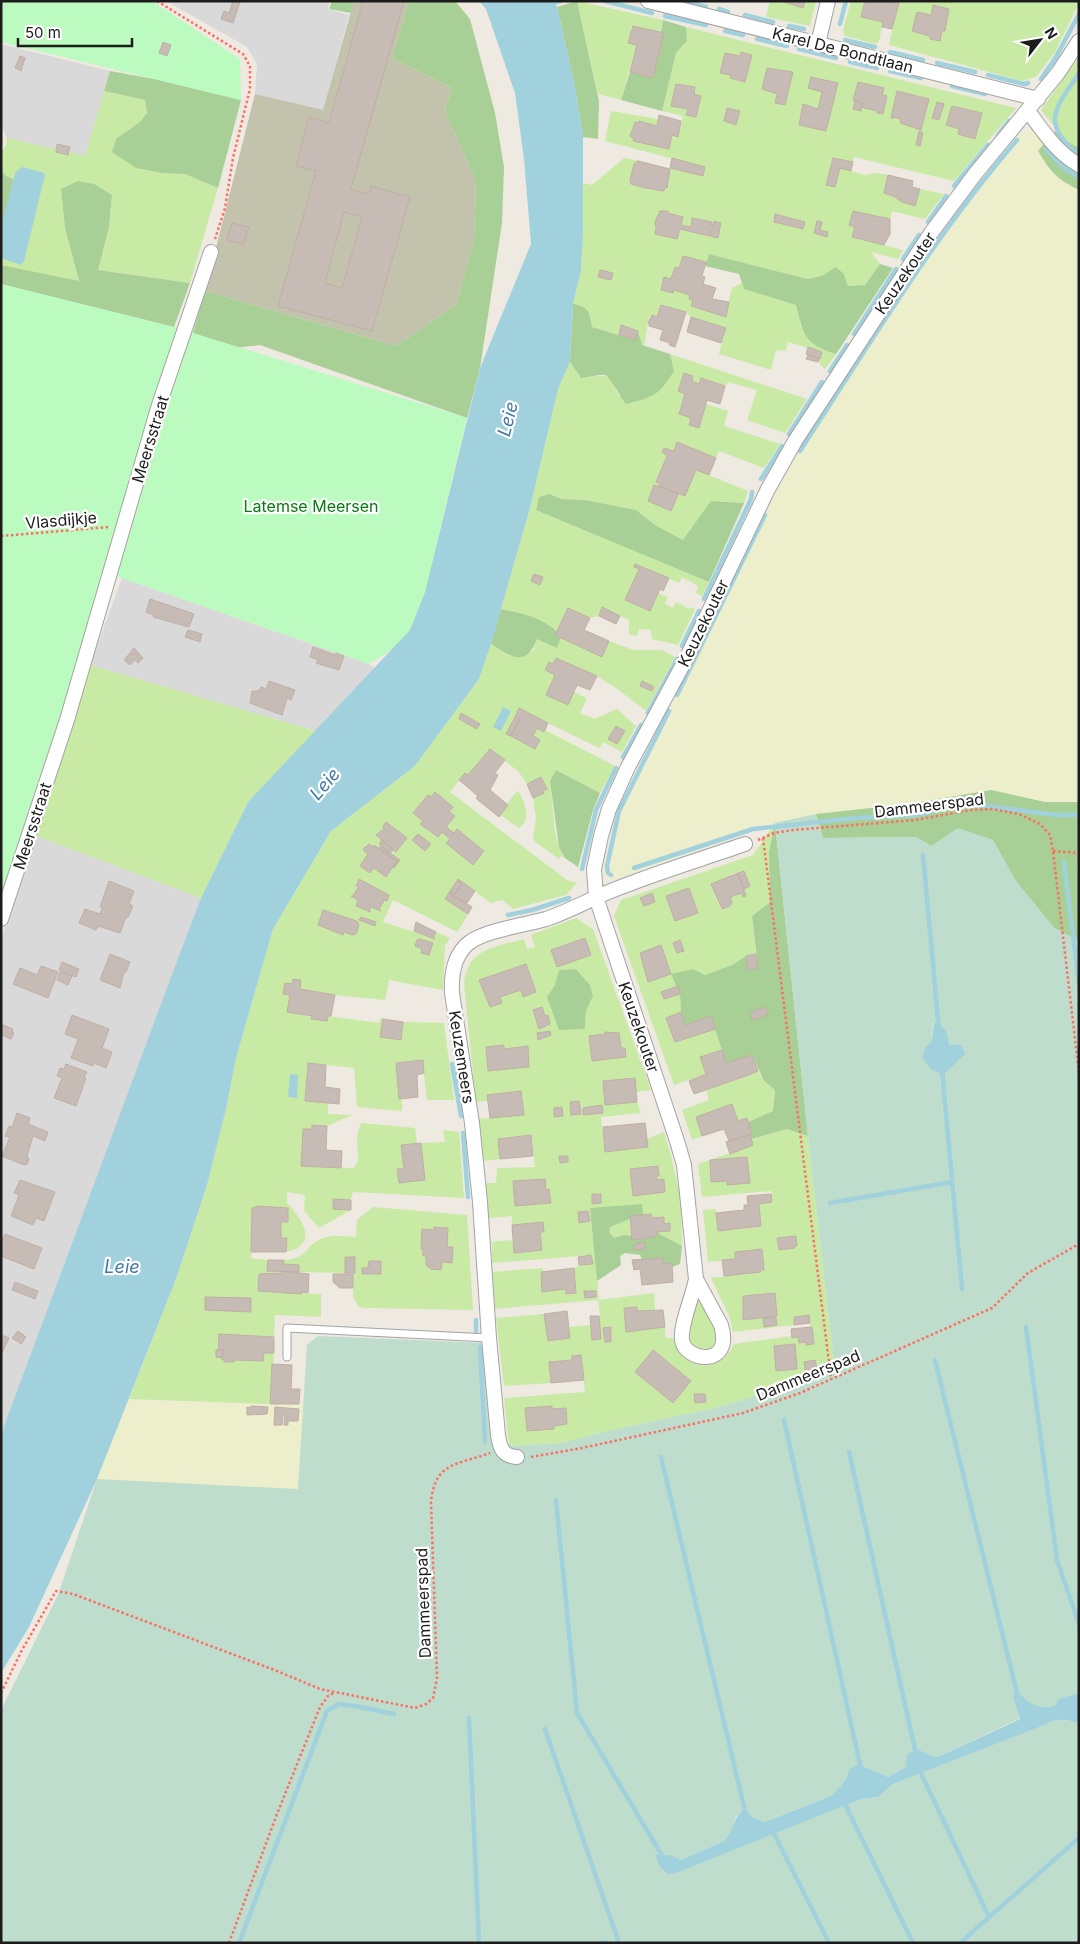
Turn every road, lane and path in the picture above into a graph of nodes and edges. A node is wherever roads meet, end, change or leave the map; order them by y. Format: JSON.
{"nodes":[{"id":1,"x":157,"y":1,"type":"edge"},
{"id":2,"x":648,"y":1,"type":"edge"},
{"id":3,"x":828,"y":1,"type":"edge"},
{"id":4,"x":1079,"y":41,"type":"edge"},
{"id":5,"x":818,"y":44,"type":"junction"},
{"id":6,"x":1038,"y":99,"type":"junction"},
{"id":7,"x":1028,"y":111,"type":"junction"},
{"id":8,"x":1079,"y":165,"type":"edge"},
{"id":9,"x":211,"y":252,"type":"joint"},
{"id":10,"x":122,"y":527,"type":"junction"},
{"id":11,"x":1,"y":536,"type":"edge"},
{"id":12,"x":763,"y":838,"type":"junction"},
{"id":13,"x":745,"y":844,"type":"joint"},
{"id":14,"x":1053,"y":852,"type":"junction"},
{"id":15,"x":1079,"y":854,"type":"edge"},
{"id":16,"x":596,"y":897,"type":"junction"},
{"id":17,"x":1,"y":919,"type":"edge"},
{"id":18,"x":1079,"y":1073,"type":"edge"},
{"id":19,"x":1079,"y":1244,"type":"edge"},
{"id":20,"x":696,"y":1279,"type":"junction"},
{"id":21,"x":489,"y":1338,"type":"junction"},
{"id":22,"x":287,"y":1357,"type":"dead end"},
{"id":23,"x":831,"y":1378,"type":"junction"},
{"id":24,"x":500,"y":1447,"type":"junction"},
{"id":25,"x":517,"y":1458,"type":"joint"},
{"id":26,"x":336,"y":1692,"type":"junction"},
{"id":27,"x":1,"y":1693,"type":"edge"},
{"id":28,"x":229,"y":1943,"type":"edge"}],
"edges":[{"from":1,"to":9,"type":"path"},
{"from":2,"to":5,"type":"street","name":"Karel De Bondtlaan"},
{"from":3,"to":5,"type":"street"},
{"from":4,"to":6,"type":"street","name":"Keuzekouter"},
{"from":5,"to":6,"type":"street","name":"Karel De Bondtlaan"},
{"from":6,"to":7,"type":"street","name":"Keuzekouter"},
{"from":7,"to":8,"type":"street"},
{"from":7,"to":16,"type":"street","name":"Keuzekouter"},
{"from":9,"to":10,"type":"street","name":"Meersstraat"},
{"from":10,"to":11,"type":"path","name":"Vlasdijkje"},
{"from":10,"to":17,"type":"street","name":"Meersstraat"},
{"from":12,"to":13,"type":"path","name":"Dammeerspad"},
{"from":12,"to":14,"type":"path","name":"Dammeerspad"},
{"from":12,"to":23,"type":"path"},
{"from":13,"to":16,"type":"street","name":"Keuzemeers"},
{"from":14,"to":15,"type":"path"},
{"from":14,"to":18,"type":"path","name":"Dammeerspad"},
{"from":16,"to":20,"type":"street","name":"Keuzekouter"},
{"from":16,"to":21,"type":"street","name":"Keuzemeers"},
{"from":19,"to":23,"type":"path","name":"Dammeerspad"},
{"from":20,"to":20,"type":"street","name":"Keuzekouter"},
{"from":21,"to":22,"type":"lane"},
{"from":21,"to":24,"type":"street","name":"Keuzemeers"},
{"from":23,"to":25,"type":"path","name":"Dammeerspad"},
{"from":24,"to":25,"type":"street"},
{"from":24,"to":26,"type":"path","name":"Dammeerspad"},
{"from":26,"to":27,"type":"path","name":"Dammeerspad"},
{"from":26,"to":28,"type":"path"}]}
